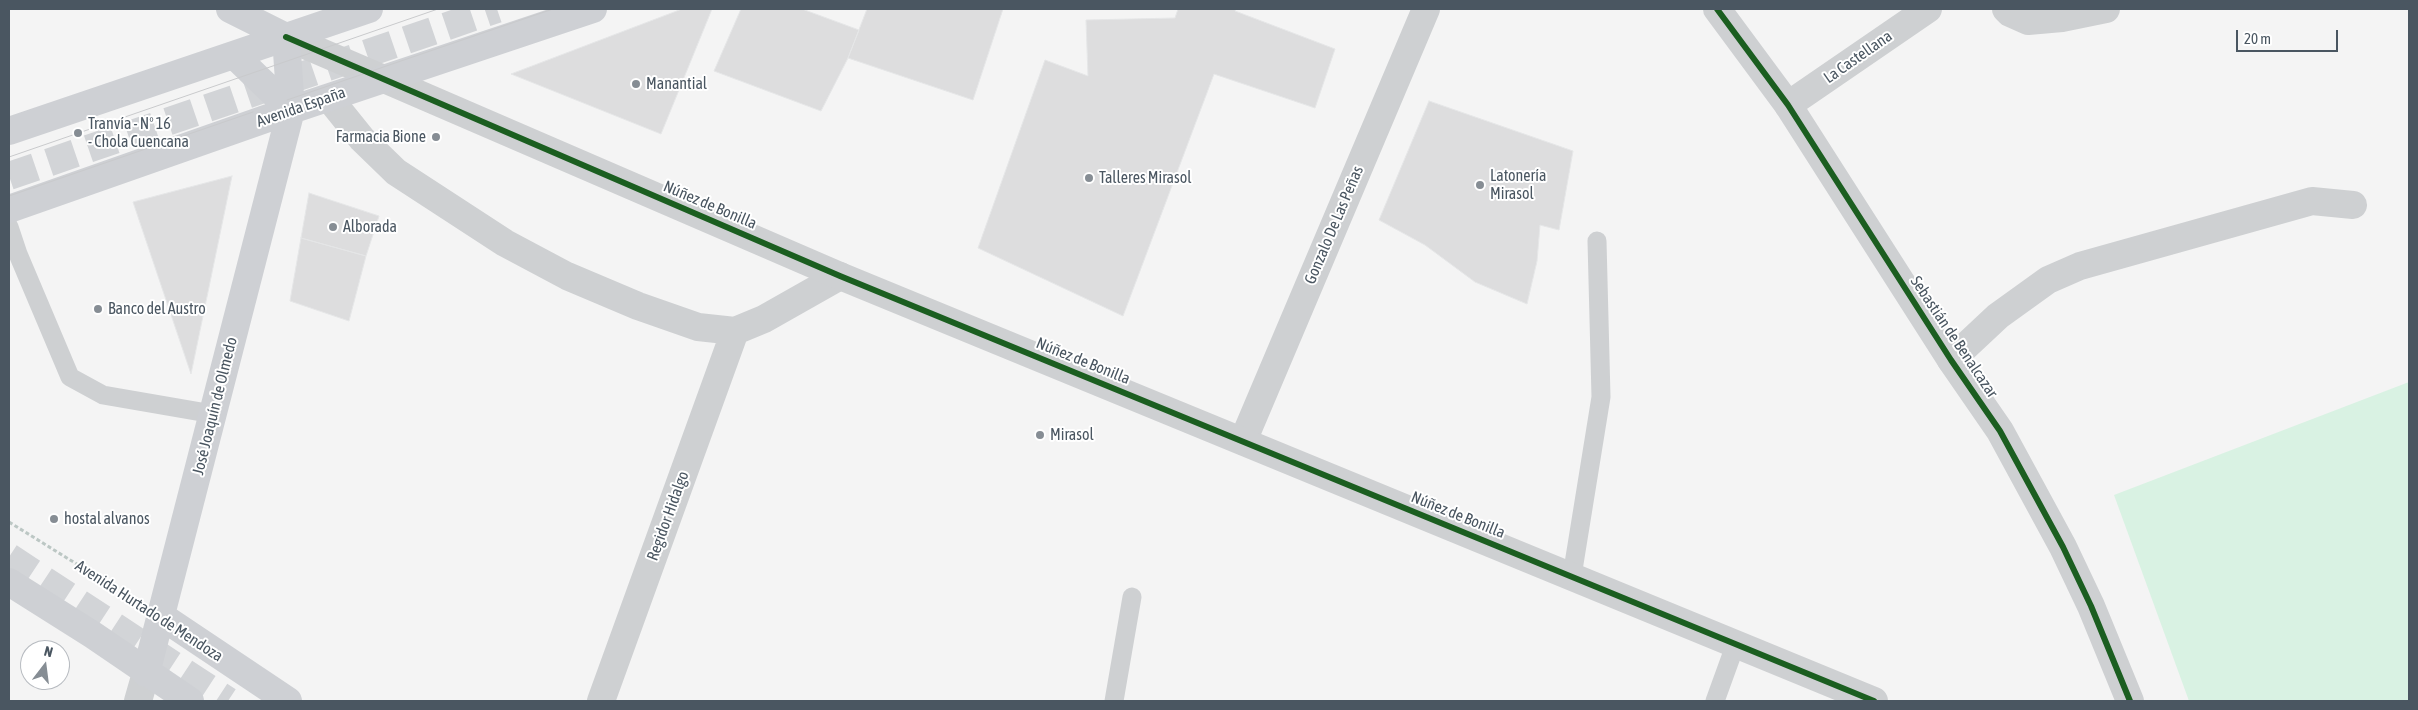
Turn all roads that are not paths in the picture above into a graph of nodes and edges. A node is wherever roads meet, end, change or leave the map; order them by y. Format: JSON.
{"nodes":[{"id":1,"x":230,"y":9,"type":"edge"},
{"id":2,"x":369,"y":9,"type":"edge"},
{"id":3,"x":593,"y":9,"type":"edge"},
{"id":4,"x":1426,"y":9,"type":"edge"},
{"id":5,"x":1717,"y":9,"type":"edge"},
{"id":6,"x":1928,"y":9,"type":"edge"},
{"id":7,"x":2006,"y":9,"type":"edge"},
{"id":8,"x":2106,"y":9,"type":"edge"},
{"id":9,"x":286,"y":37,"type":"junction"},
{"id":10,"x":234,"y":55,"type":"junction"},
{"id":11,"x":384,"y":79,"type":"junction"},
{"id":12,"x":329,"y":98,"type":"junction"},
{"id":13,"x":1788,"y":105,"type":"junction"},
{"id":14,"x":291,"y":110,"type":"junction"},
{"id":15,"x":9,"y":131,"type":"edge"},
{"id":16,"x":2353,"y":205,"type":"dead end"},
{"id":17,"x":9,"y":208,"type":"edge"},
{"id":18,"x":9,"y":227,"type":"edge"},
{"id":19,"x":1597,"y":241,"type":"dead end"},
{"id":20,"x":840,"y":276,"type":"junction"},
{"id":21,"x":735,"y":331,"type":"junction"},
{"id":22,"x":1950,"y":360,"type":"junction"},
{"id":23,"x":213,"y":414,"type":"junction"},
{"id":24,"x":1243,"y":441,"type":"junction"},
{"id":25,"x":1572,"y":576,"type":"junction"},
{"id":26,"x":9,"y":582,"type":"edge"},
{"id":27,"x":1132,"y":597,"type":"dead end"},
{"id":28,"x":161,"y":616,"type":"junction"},
{"id":29,"x":1736,"y":643,"type":"junction"},
{"id":30,"x":146,"y":673,"type":"junction"},
{"id":31,"x":138,"y":701,"type":"edge"},
{"id":32,"x":190,"y":701,"type":"edge"},
{"id":33,"x":288,"y":701,"type":"edge"},
{"id":34,"x":601,"y":701,"type":"edge"},
{"id":35,"x":1114,"y":701,"type":"edge"},
{"id":36,"x":1715,"y":701,"type":"edge"},
{"id":37,"x":1874,"y":701,"type":"edge"},
{"id":38,"x":2130,"y":701,"type":"edge"}],
"edges":[{"from":1,"to":9,"type":"main road","name":"Núñez de Bonilla"},
{"from":2,"to":9,"type":"main road"},
{"from":3,"to":11,"type":"main road","name":"Avenida España"},
{"from":4,"to":24,"type":"street","name":"Gonzalo De Las Peñas"},
{"from":5,"to":13,"type":"street","name":"Sebastián de Benalcazar"},
{"from":6,"to":13,"type":"street","name":"La Castellana"},
{"from":7,"to":8,"type":"street"},
{"from":9,"to":10,"type":"main road"},
{"from":9,"to":11,"type":"street","name":"Núñez de Bonilla"},
{"from":9,"to":14,"type":"main road","name":"José Joaquín de Olmedo"},
{"from":10,"to":14,"type":"main road"},
{"from":10,"to":15,"type":"main road"},
{"from":11,"to":12,"type":"main road","name":"Avenida España"},
{"from":11,"to":20,"type":"street","name":"Núñez de Bonilla"},
{"from":12,"to":14,"type":"main road","name":"Avenida España"},
{"from":12,"to":21,"type":"street"},
{"from":13,"to":22,"type":"street","name":"Sebastián de Benalcazar"},
{"from":14,"to":17,"type":"main road","name":"Avenida España"},
{"from":14,"to":23,"type":"main road","name":"José Joaquín de Olmedo"},
{"from":16,"to":22,"type":"street"},
{"from":18,"to":23,"type":"lane"},
{"from":19,"to":25,"type":"lane"},
{"from":20,"to":21,"type":"street"},
{"from":20,"to":24,"type":"street","name":"Núñez de Bonilla"},
{"from":21,"to":34,"type":"street","name":"Regidor Hidalgo"},
{"from":22,"to":38,"type":"street","name":"Sebastián de Benalcazar"},
{"from":23,"to":28,"type":"main road","name":"José Joaquín de Olmedo"},
{"from":24,"to":25,"type":"street","name":"Núñez de Bonilla"},
{"from":25,"to":29,"type":"street","name":"Núñez de Bonilla"},
{"from":26,"to":30,"type":"main road"},
{"from":27,"to":35,"type":"lane"},
{"from":28,"to":30,"type":"main road","name":"José Joaquín de Olmedo"},
{"from":28,"to":33,"type":"main road","name":"Avenida Hurtado de Mendoza"},
{"from":29,"to":36,"type":"lane"},
{"from":29,"to":37,"type":"street","name":"Núñez de Bonilla"},
{"from":30,"to":31,"type":"street","name":"José Joaquín de Olmedo"},
{"from":30,"to":32,"type":"main road"}]}
